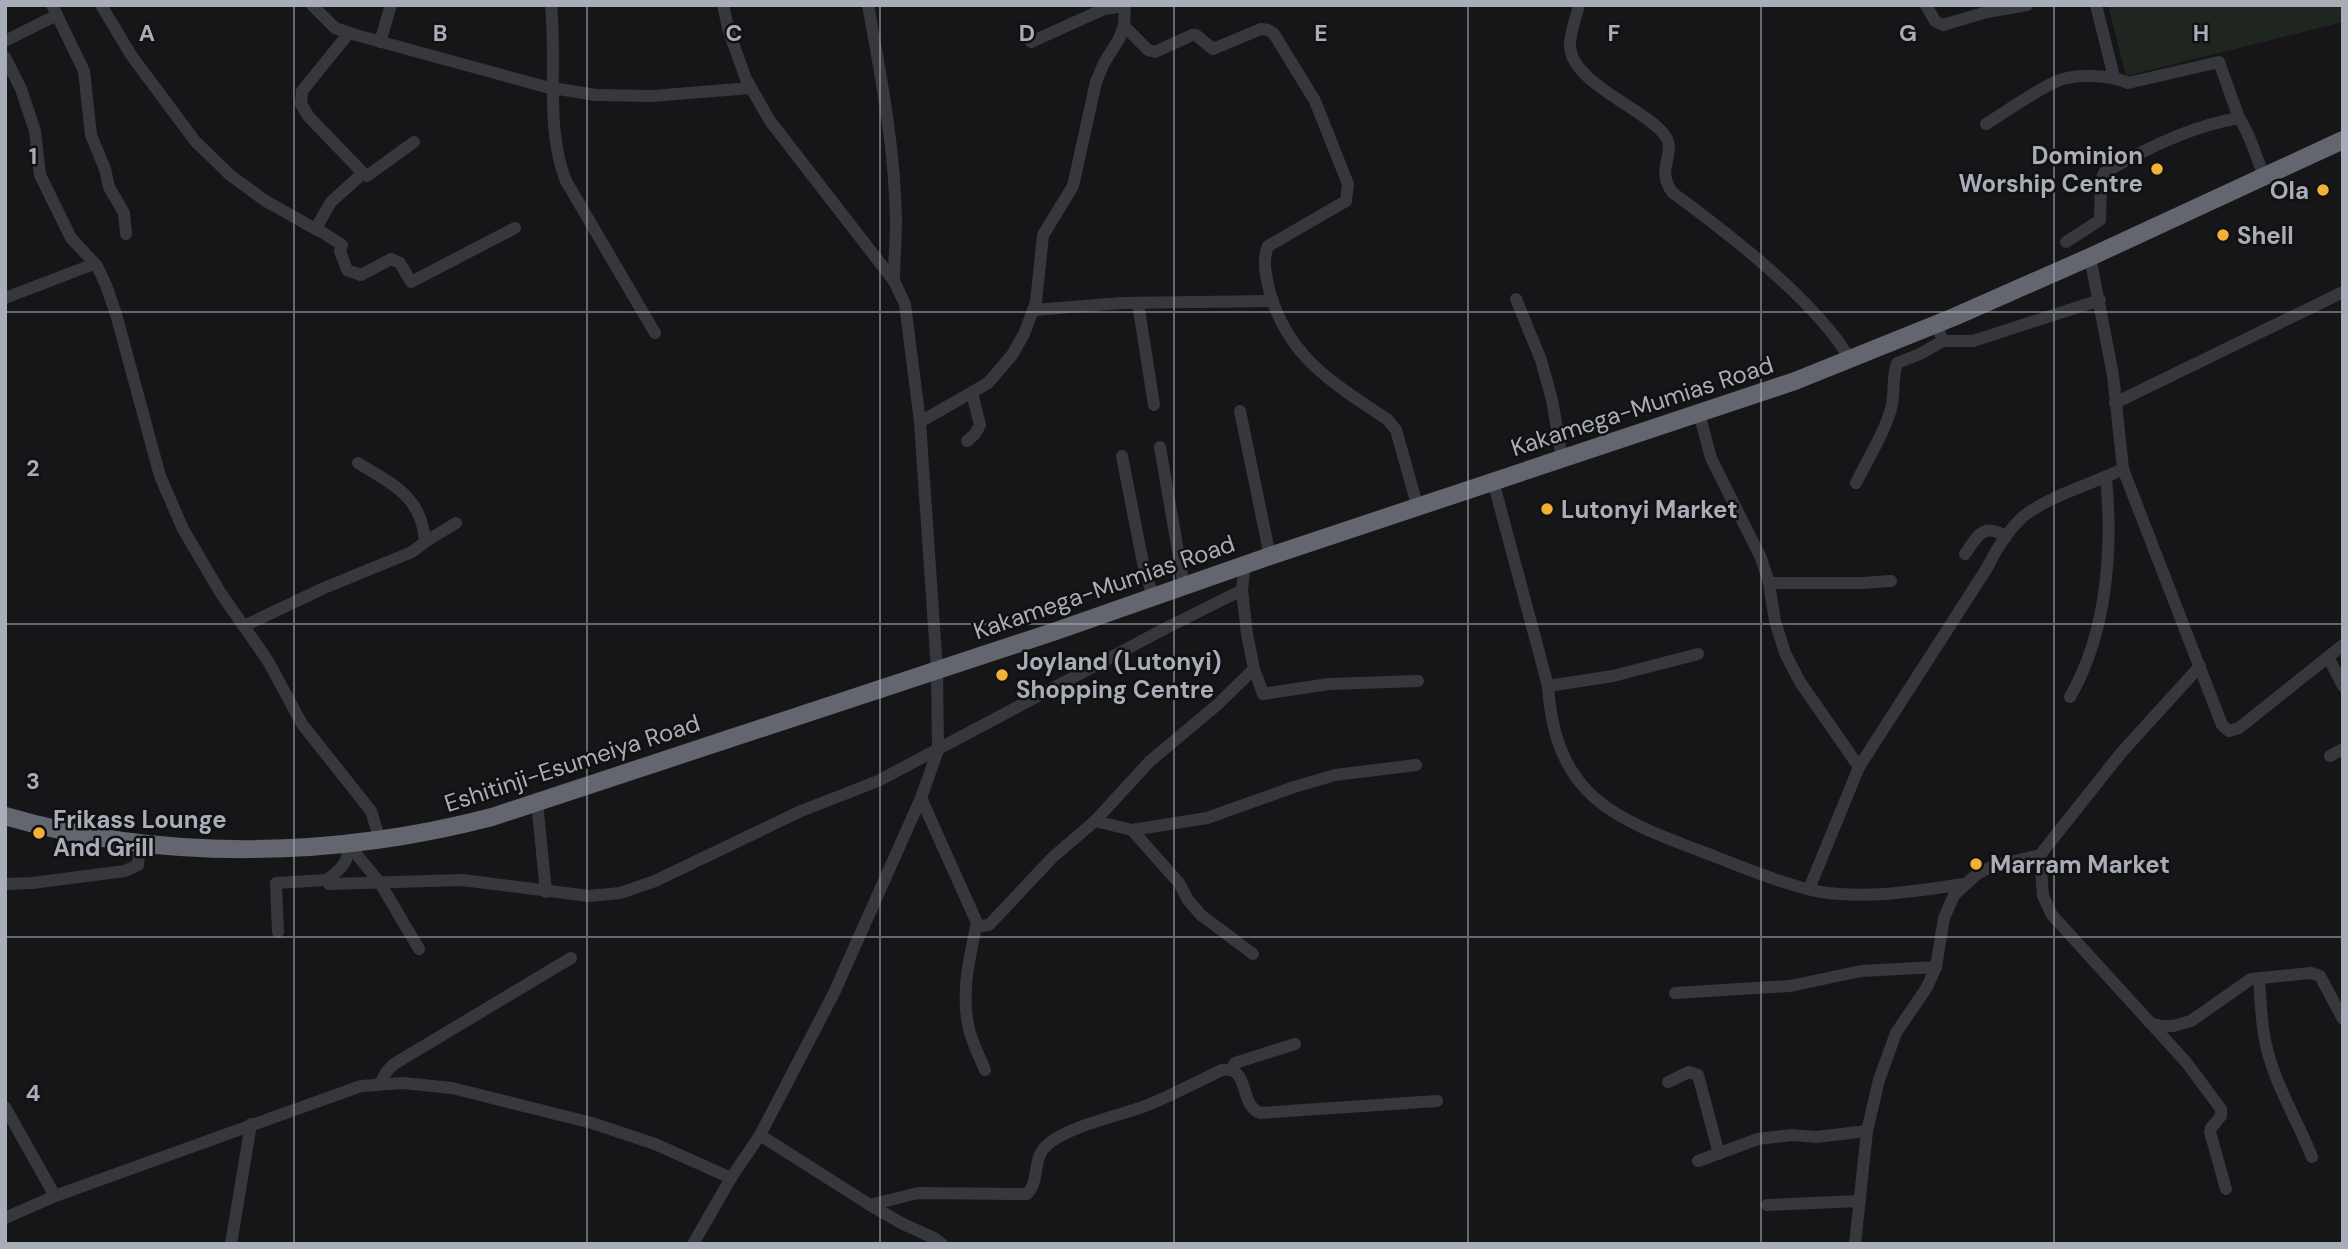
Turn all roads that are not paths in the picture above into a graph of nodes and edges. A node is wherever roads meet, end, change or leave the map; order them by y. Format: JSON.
{"nodes":[{"id":1,"x":101,"y":5,"type":"edge"},
{"id":2,"x":312,"y":5,"type":"edge"},
{"id":3,"x":391,"y":5,"type":"edge"},
{"id":4,"x":551,"y":5,"type":"edge"},
{"id":5,"x":723,"y":5,"type":"edge"},
{"id":6,"x":868,"y":5,"type":"edge"},
{"id":7,"x":1579,"y":5,"type":"edge"},
{"id":8,"x":1926,"y":5,"type":"edge"},
{"id":9,"x":2027,"y":5,"type":"edge"},
{"id":10,"x":2096,"y":5,"type":"edge"},
{"id":11,"x":1125,"y":6,"type":"edge"},
{"id":12,"x":55,"y":10,"type":"edge"},
{"id":13,"x":1124,"y":26,"type":"junction"},
{"id":14,"x":349,"y":33,"type":"junction"},
{"id":15,"x":5,"y":41,"type":"edge"},
{"id":16,"x":380,"y":42,"type":"junction"},
{"id":17,"x":1031,"y":42,"type":"dead end"},
{"id":18,"x":5,"y":57,"type":"edge"},
{"id":19,"x":2114,"y":77,"type":"junction"},
{"id":20,"x":552,"y":88,"type":"junction"},
{"id":21,"x":751,"y":88,"type":"junction"},
{"id":22,"x":2239,"y":118,"type":"junction"},
{"id":23,"x":1986,"y":124,"type":"dead end"},
{"id":24,"x":2343,"y":139,"type":"edge"},
{"id":25,"x":414,"y":142,"type":"dead end"},
{"id":26,"x":363,"y":173,"type":"junction"},
{"id":27,"x":2264,"y":175,"type":"junction"},
{"id":28,"x":515,"y":228,"type":"dead end"},
{"id":29,"x":319,"y":231,"type":"junction"},
{"id":30,"x":126,"y":234,"type":"dead end"},
{"id":31,"x":2066,"y":242,"type":"dead end"},
{"id":32,"x":2091,"y":257,"type":"junction"},
{"id":33,"x":94,"y":264,"type":"junction"},
{"id":34,"x":894,"y":281,"type":"junction"},
{"id":35,"x":2343,"y":292,"type":"edge"},
{"id":36,"x":5,"y":298,"type":"edge"},
{"id":37,"x":1516,"y":299,"type":"dead end"},
{"id":38,"x":2100,"y":300,"type":"junction"},
{"id":39,"x":1273,"y":301,"type":"junction"},
{"id":40,"x":1138,"y":303,"type":"junction"},
{"id":41,"x":1034,"y":310,"type":"junction"},
{"id":42,"x":1939,"y":332,"type":"junction"},
{"id":43,"x":655,"y":333,"type":"dead end"},
{"id":44,"x":1850,"y":359,"type":"junction"},
{"id":45,"x":972,"y":393,"type":"junction"},
{"id":46,"x":2115,"y":403,"type":"junction"},
{"id":47,"x":1154,"y":405,"type":"dead end"},
{"id":48,"x":1240,"y":411,"type":"dead end"},
{"id":49,"x":1699,"y":413,"type":"junction"},
{"id":50,"x":920,"y":422,"type":"junction"},
{"id":51,"x":967,"y":442,"type":"dead end"},
{"id":52,"x":1160,"y":447,"type":"dead end"},
{"id":53,"x":1122,"y":456,"type":"dead end"},
{"id":54,"x":1562,"y":458,"type":"junction"},
{"id":55,"x":358,"y":463,"type":"dead end"},
{"id":56,"x":2123,"y":469,"type":"junction"},
{"id":57,"x":2106,"y":477,"type":"junction"},
{"id":58,"x":1493,"y":481,"type":"junction"},
{"id":59,"x":1856,"y":483,"type":"dead end"},
{"id":60,"x":1418,"y":508,"type":"junction"},
{"id":61,"x":456,"y":523,"type":"dead end"},
{"id":62,"x":2006,"y":537,"type":"junction"},
{"id":63,"x":425,"y":542,"type":"junction"},
{"id":64,"x":1965,"y":554,"type":"dead end"},
{"id":65,"x":1270,"y":556,"type":"junction"},
{"id":66,"x":1245,"y":565,"type":"junction"},
{"id":67,"x":1891,"y":581,"type":"dead end"},
{"id":68,"x":1769,"y":583,"type":"junction"},
{"id":69,"x":1184,"y":586,"type":"junction"},
{"id":70,"x":1242,"y":590,"type":"junction"},
{"id":71,"x":1153,"y":597,"type":"junction"},
{"id":72,"x":243,"y":626,"type":"junction"},
{"id":73,"x":2343,"y":645,"type":"edge"},
{"id":74,"x":1698,"y":654,"type":"dead end"},
{"id":75,"x":2328,"y":657,"type":"junction"},
{"id":76,"x":2200,"y":666,"type":"junction"},
{"id":77,"x":1254,"y":669,"type":"junction"},
{"id":78,"x":937,"y":670,"type":"junction"},
{"id":79,"x":1418,"y":681,"type":"dead end"},
{"id":80,"x":1548,"y":686,"type":"junction"},
{"id":81,"x":2343,"y":686,"type":"edge"},
{"id":82,"x":2070,"y":696,"type":"dead end"},
{"id":83,"x":2343,"y":748,"type":"edge"},
{"id":84,"x":938,"y":750,"type":"junction"},
{"id":85,"x":2330,"y":756,"type":"dead end"},
{"id":86,"x":1416,"y":765,"type":"dead end"},
{"id":87,"x":1859,"y":766,"type":"junction"},
{"id":88,"x":921,"y":798,"type":"junction"},
{"id":89,"x":537,"y":802,"type":"junction"},
{"id":90,"x":5,"y":816,"type":"edge"},
{"id":91,"x":1096,"y":821,"type":"junction"},
{"id":92,"x":1132,"y":830,"type":"junction"},
{"id":93,"x":380,"y":840,"type":"junction"},
{"id":94,"x":140,"y":843,"type":"junction"},
{"id":95,"x":348,"y":844,"type":"junction"},
{"id":96,"x":2040,"y":855,"type":"junction"},
{"id":97,"x":327,"y":880,"type":"junction"},
{"id":98,"x":380,"y":883,"type":"junction"},
{"id":99,"x":5,"y":884,"type":"edge"},
{"id":100,"x":1964,"y":884,"type":"junction"},
{"id":101,"x":1809,"y":889,"type":"junction"},
{"id":102,"x":546,"y":892,"type":"junction"},
{"id":103,"x":977,"y":923,"type":"junction"},
{"id":104,"x":278,"y":932,"type":"dead end"},
{"id":105,"x":419,"y":949,"type":"dead end"},
{"id":106,"x":1253,"y":954,"type":"dead end"},
{"id":107,"x":571,"y":958,"type":"dead end"},
{"id":108,"x":1936,"y":967,"type":"junction"},
{"id":109,"x":2259,"y":980,"type":"junction"},
{"id":110,"x":1675,"y":993,"type":"dead end"},
{"id":111,"x":2343,"y":1018,"type":"edge"},
{"id":112,"x":2150,"y":1023,"type":"junction"},
{"id":113,"x":1295,"y":1044,"type":"dead end"},
{"id":114,"x":1231,"y":1069,"type":"junction"},
{"id":115,"x":985,"y":1070,"type":"dead end"},
{"id":116,"x":1668,"y":1082,"type":"dead end"},
{"id":117,"x":379,"y":1085,"type":"junction"},
{"id":118,"x":1437,"y":1101,"type":"dead end"},
{"id":119,"x":5,"y":1107,"type":"edge"},
{"id":120,"x":251,"y":1124,"type":"junction"},
{"id":121,"x":1867,"y":1131,"type":"junction"},
{"id":122,"x":760,"y":1135,"type":"junction"},
{"id":123,"x":1719,"y":1154,"type":"junction"},
{"id":124,"x":2312,"y":1157,"type":"dead end"},
{"id":125,"x":1698,"y":1161,"type":"dead end"},
{"id":126,"x":731,"y":1178,"type":"junction"},
{"id":127,"x":2226,"y":1189,"type":"dead end"},
{"id":128,"x":55,"y":1196,"type":"junction"},
{"id":129,"x":1860,"y":1201,"type":"junction"},
{"id":130,"x":870,"y":1205,"type":"junction"},
{"id":131,"x":1767,"y":1205,"type":"dead end"},
{"id":132,"x":5,"y":1218,"type":"edge"},
{"id":133,"x":231,"y":1244,"type":"edge"},
{"id":134,"x":693,"y":1244,"type":"edge"},
{"id":135,"x":942,"y":1244,"type":"edge"},
{"id":136,"x":1855,"y":1244,"type":"edge"}],
"edges":[{"from":1,"to":29,"type":"street"},
{"from":2,"to":14,"type":"street"},
{"from":3,"to":16,"type":"street"},
{"from":4,"to":20,"type":"street"},
{"from":5,"to":21,"type":"street"},
{"from":6,"to":34,"type":"street"},
{"from":7,"to":44,"type":"street"},
{"from":8,"to":9,"type":"street"},
{"from":10,"to":19,"type":"street"},
{"from":11,"to":13,"type":"street"},
{"from":11,"to":17,"type":"street"},
{"from":12,"to":15,"type":"street"},
{"from":12,"to":30,"type":"street"},
{"from":13,"to":39,"type":"street"},
{"from":13,"to":41,"type":"street"},
{"from":14,"to":16,"type":"street"},
{"from":14,"to":26,"type":"street"},
{"from":16,"to":20,"type":"street"},
{"from":18,"to":33,"type":"street"},
{"from":19,"to":22,"type":"street"},
{"from":19,"to":23,"type":"street"},
{"from":20,"to":21,"type":"street"},
{"from":20,"to":43,"type":"street"},
{"from":21,"to":34,"type":"street"},
{"from":22,"to":27,"type":"street"},
{"from":22,"to":31,"type":"street"},
{"from":24,"to":27,"type":"highway","name":"Kakamega-Mumias Road"},
{"from":25,"to":26,"type":"street"},
{"from":26,"to":29,"type":"street"},
{"from":27,"to":32,"type":"highway","name":"Kakamega-Mumias Road"},
{"from":28,"to":29,"type":"street"},
{"from":32,"to":38,"type":"street"},
{"from":32,"to":42,"type":"highway","name":"Kakamega-Mumias Road"},
{"from":33,"to":36,"type":"street"},
{"from":33,"to":72,"type":"street"},
{"from":34,"to":50,"type":"street"},
{"from":35,"to":46,"type":"street"},
{"from":37,"to":54,"type":"street"},
{"from":38,"to":42,"type":"street"},
{"from":38,"to":46,"type":"street"},
{"from":39,"to":40,"type":"street"},
{"from":39,"to":60,"type":"street"},
{"from":40,"to":41,"type":"street"},
{"from":40,"to":47,"type":"street"},
{"from":41,"to":45,"type":"street"},
{"from":42,"to":44,"type":"highway","name":"Kakamega-Mumias Road"},
{"from":42,"to":59,"type":"street"},
{"from":44,"to":49,"type":"highway","name":"Kakamega-Mumias Road"},
{"from":45,"to":50,"type":"street"},
{"from":45,"to":51,"type":"street"},
{"from":46,"to":56,"type":"street"},
{"from":48,"to":65,"type":"street"},
{"from":49,"to":54,"type":"highway","name":"Kakamega-Mumias Road"},
{"from":49,"to":68,"type":"street"},
{"from":50,"to":78,"type":"street"},
{"from":52,"to":69,"type":"street"},
{"from":53,"to":71,"type":"street"},
{"from":54,"to":58,"type":"highway","name":"Kakamega-Mumias Road"},
{"from":55,"to":63,"type":"street"},
{"from":56,"to":57,"type":"street"},
{"from":56,"to":76,"type":"street"},
{"from":57,"to":62,"type":"street"},
{"from":57,"to":82,"type":"street"},
{"from":58,"to":60,"type":"highway","name":"Kakamega-Mumias Road"},
{"from":58,"to":80,"type":"street"},
{"from":60,"to":65,"type":"highway","name":"Kakamega-Mumias Road"},
{"from":61,"to":63,"type":"street"},
{"from":62,"to":64,"type":"street"},
{"from":62,"to":87,"type":"street"},
{"from":63,"to":72,"type":"street"},
{"from":65,"to":66,"type":"highway","name":"Kakamega-Mumias Road"},
{"from":66,"to":69,"type":"highway","name":"Kakamega-Mumias Road"},
{"from":66,"to":70,"type":"street"},
{"from":67,"to":68,"type":"street"},
{"from":68,"to":87,"type":"street"},
{"from":69,"to":71,"type":"highway","name":"Kakamega-Mumias Road"},
{"from":70,"to":77,"type":"street"},
{"from":70,"to":84,"type":"street"},
{"from":71,"to":78,"type":"highway","name":"Kakamega-Mumias Road"},
{"from":72,"to":93,"type":"street"},
{"from":73,"to":75,"type":"street"},
{"from":74,"to":80,"type":"street"},
{"from":75,"to":76,"type":"street"},
{"from":75,"to":81,"type":"street"},
{"from":76,"to":96,"type":"street"},
{"from":77,"to":79,"type":"street"},
{"from":77,"to":91,"type":"street"},
{"from":78,"to":84,"type":"street"},
{"from":78,"to":89,"type":"highway","name":"Eshitinji-Esumeiya Road"},
{"from":80,"to":101,"type":"street"},
{"from":83,"to":85,"type":"street"},
{"from":84,"to":88,"type":"street"},
{"from":84,"to":102,"type":"street"},
{"from":86,"to":92,"type":"street"},
{"from":87,"to":101,"type":"street"},
{"from":88,"to":103,"type":"street"},
{"from":88,"to":122,"type":"street"},
{"from":89,"to":93,"type":"highway","name":"Eshitinji-Esumeiya Road"},
{"from":89,"to":102,"type":"street"},
{"from":90,"to":94,"type":"highway","name":"Eshitinji-Esumeiya Road"},
{"from":91,"to":92,"type":"street"},
{"from":91,"to":103,"type":"street"},
{"from":92,"to":106,"type":"street"},
{"from":93,"to":95,"type":"highway","name":"Eshitinji-Esumeiya Road"},
{"from":94,"to":95,"type":"highway","name":"Eshitinji-Esumeiya Road"},
{"from":94,"to":99,"type":"street"},
{"from":95,"to":97,"type":"street"},
{"from":95,"to":98,"type":"street"},
{"from":96,"to":100,"type":"street"},
{"from":96,"to":112,"type":"street"},
{"from":97,"to":98,"type":"street"},
{"from":97,"to":104,"type":"street"},
{"from":98,"to":102,"type":"street"},
{"from":98,"to":105,"type":"street"},
{"from":100,"to":101,"type":"street"},
{"from":100,"to":108,"type":"street"},
{"from":103,"to":115,"type":"street"},
{"from":107,"to":117,"type":"street"},
{"from":108,"to":110,"type":"street"},
{"from":108,"to":121,"type":"street"},
{"from":109,"to":111,"type":"street"},
{"from":109,"to":112,"type":"street"},
{"from":109,"to":124,"type":"street"},
{"from":112,"to":127,"type":"street"},
{"from":113,"to":114,"type":"street"},
{"from":114,"to":118,"type":"street"},
{"from":114,"to":130,"type":"street"},
{"from":116,"to":123,"type":"street"},
{"from":117,"to":120,"type":"street"},
{"from":117,"to":126,"type":"street"},
{"from":119,"to":128,"type":"street"},
{"from":120,"to":128,"type":"street"},
{"from":120,"to":133,"type":"street"},
{"from":121,"to":123,"type":"street"},
{"from":121,"to":129,"type":"street"},
{"from":122,"to":126,"type":"street"},
{"from":122,"to":130,"type":"street"},
{"from":123,"to":125,"type":"street"},
{"from":126,"to":134,"type":"street"},
{"from":128,"to":132,"type":"street"},
{"from":129,"to":131,"type":"street"},
{"from":129,"to":136,"type":"street"},
{"from":130,"to":135,"type":"street"}]}
